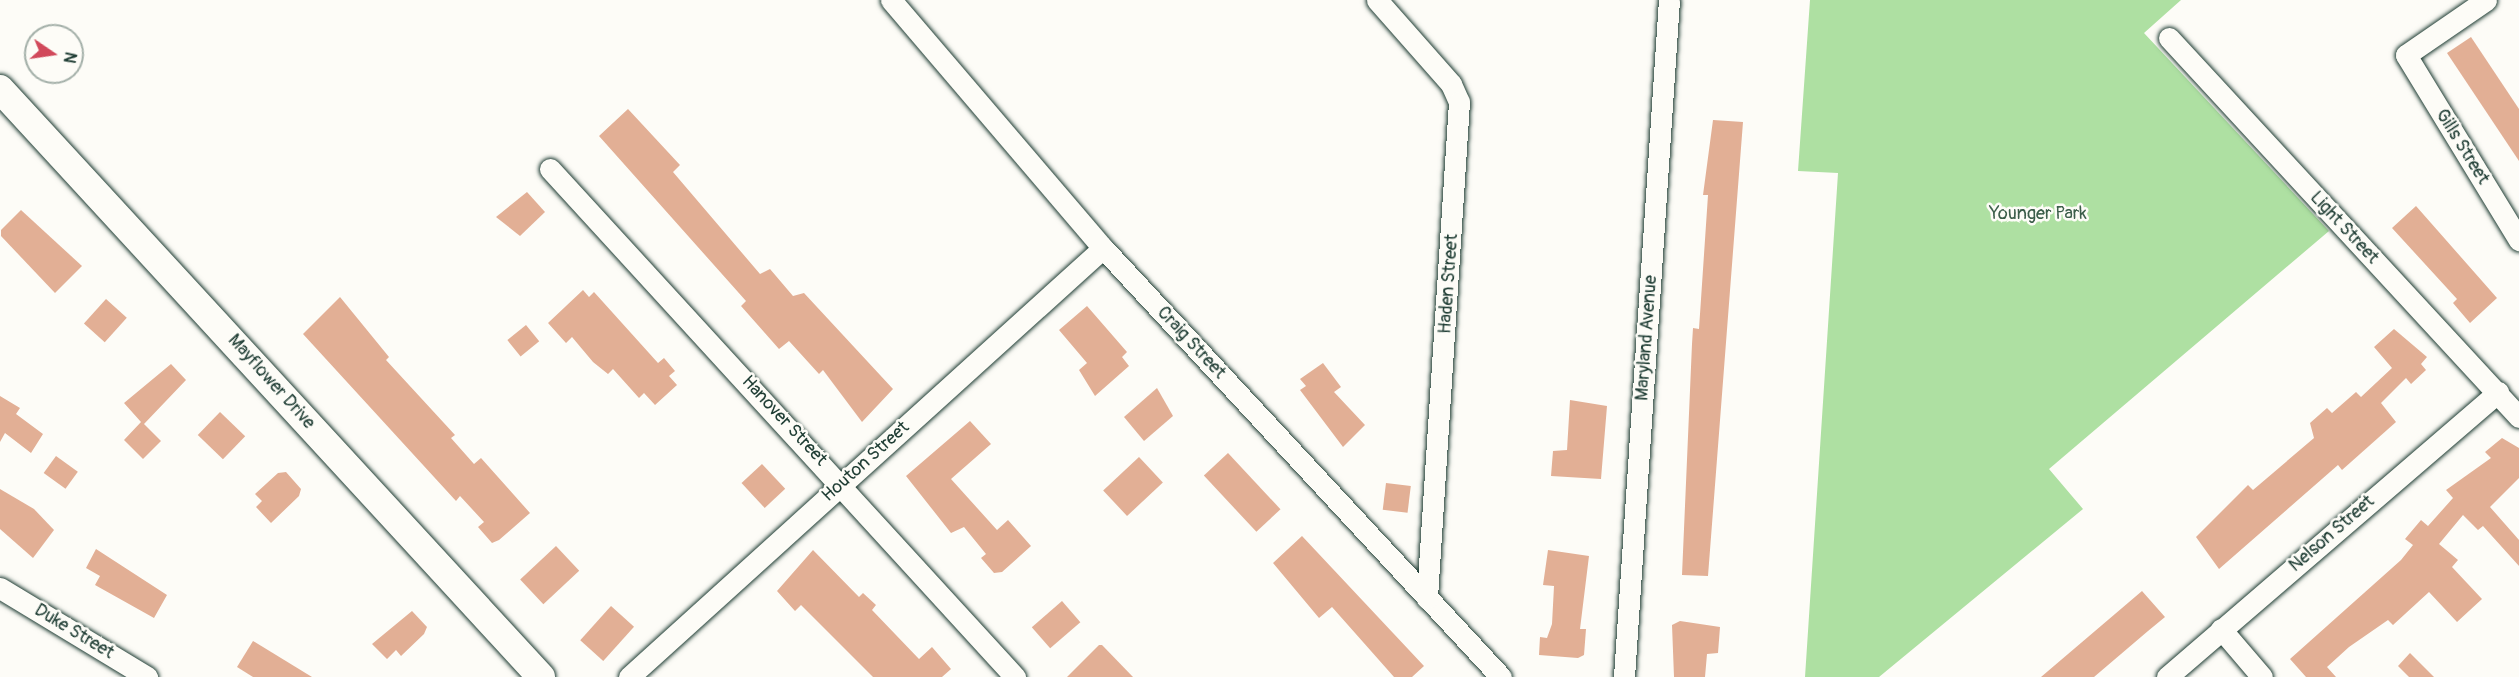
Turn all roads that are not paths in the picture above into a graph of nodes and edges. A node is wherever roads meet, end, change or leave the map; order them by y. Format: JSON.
{"nodes":[{"id":1,"x":891,"y":0,"type":"edge"},
{"id":2,"x":1377,"y":0,"type":"edge"},
{"id":3,"x":1669,"y":0,"type":"edge"},
{"id":4,"x":2486,"y":0,"type":"edge"},
{"id":5,"x":2169,"y":38,"type":"dead end"},
{"id":6,"x":0,"y":88,"type":"edge"},
{"id":7,"x":550,"y":169,"type":"dead end"},
{"id":8,"x":2519,"y":240,"type":"edge"},
{"id":9,"x":1103,"y":248,"type":"junction"},
{"id":10,"x":2498,"y":392,"type":"junction"},
{"id":11,"x":2519,"y":417,"type":"edge"},
{"id":12,"x":842,"y":483,"type":"junction"},
{"id":13,"x":0,"y":588,"type":"edge"},
{"id":14,"x":1427,"y":598,"type":"junction"},
{"id":15,"x":2221,"y":629,"type":"junction"},
{"id":16,"x":147,"y":677,"type":"edge"},
{"id":17,"x":541,"y":677,"type":"edge"},
{"id":18,"x":629,"y":677,"type":"edge"},
{"id":19,"x":1015,"y":677,"type":"edge"},
{"id":20,"x":1501,"y":677,"type":"edge"},
{"id":21,"x":1624,"y":677,"type":"edge"},
{"id":22,"x":2167,"y":677,"type":"edge"},
{"id":23,"x":2262,"y":677,"type":"edge"}],
"edges":[{"from":1,"to":9,"type":"street","name":"Craig Street"},
{"from":2,"to":14,"type":"street","name":"Haden Street"},
{"from":3,"to":21,"type":"street","name":"Maryland Avenue"},
{"from":4,"to":8,"type":"street","name":"Gills Street"},
{"from":5,"to":10,"type":"street","name":"Light Street"},
{"from":6,"to":17,"type":"street","name":"Mayflower Drive"},
{"from":7,"to":12,"type":"street","name":"Hanover Street"},
{"from":9,"to":12,"type":"street","name":"Houton Street"},
{"from":9,"to":14,"type":"street","name":"Craig Street"},
{"from":10,"to":11,"type":"street","name":"Light Street"},
{"from":10,"to":15,"type":"street","name":"Nelson Street"},
{"from":12,"to":18,"type":"street","name":"Houton Street"},
{"from":12,"to":19,"type":"street","name":"Hanover Street"},
{"from":13,"to":16,"type":"street","name":"Duke Street"},
{"from":14,"to":20,"type":"street","name":"Craig Street"},
{"from":15,"to":22,"type":"street","name":"Nelson Street"},
{"from":15,"to":23,"type":"street"}]}
